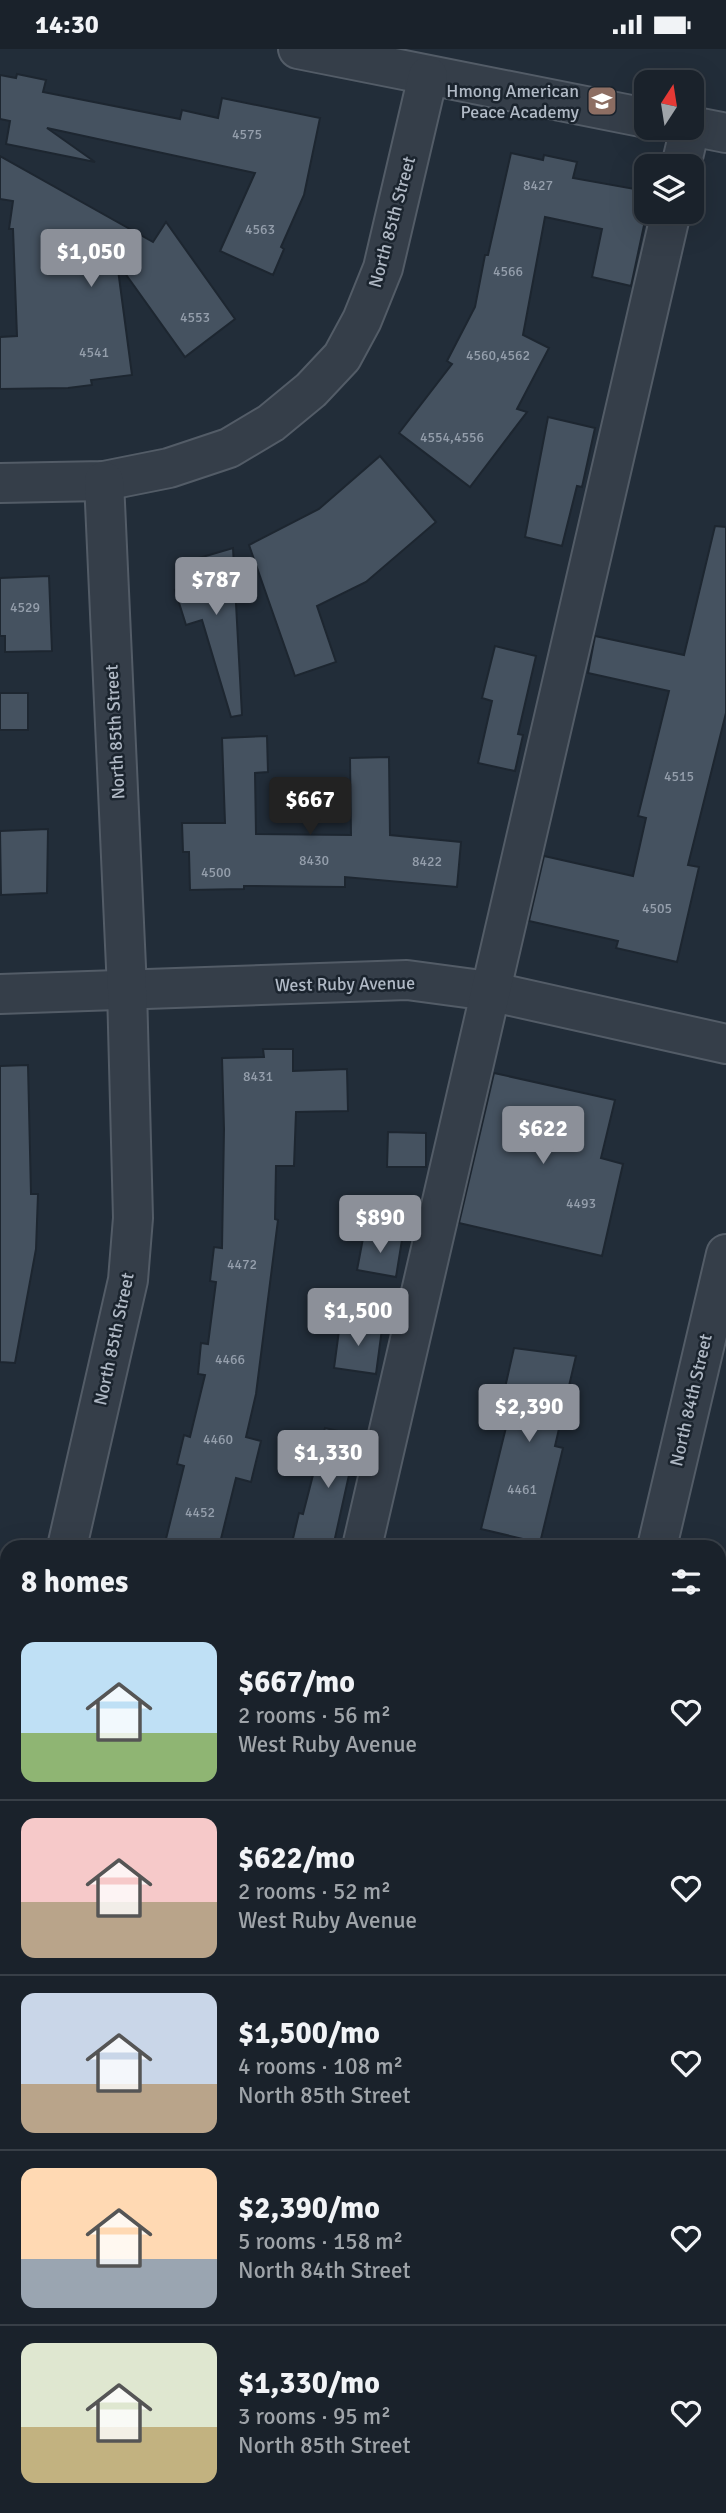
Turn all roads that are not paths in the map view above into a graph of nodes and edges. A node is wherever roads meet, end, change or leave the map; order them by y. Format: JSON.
{"nodes":[{"id":1,"x":298,"y":49,"type":"edge"},
{"id":2,"x":420,"y":66,"type":"edge"},
{"id":3,"x":634,"y":115,"type":"edge"},
{"id":4,"x":704,"y":129,"type":"edge"},
{"id":5,"x":726,"y":133,"type":"edge"},
{"id":6,"x":668,"y":224,"type":"edge"},
{"id":7,"x":104,"y":481,"type":"junction"},
{"id":8,"x":0,"y":483,"type":"edge"},
{"id":9,"x":127,"y":989,"type":"junction"},
{"id":10,"x":489,"y":991,"type":"junction"},
{"id":11,"x":0,"y":994,"type":"edge"},
{"id":12,"x":726,"y":1044,"type":"edge"},
{"id":13,"x":726,"y":1254,"type":"edge"},
{"id":14,"x":69,"y":1540,"type":"edge"},
{"id":15,"x":364,"y":1540,"type":"edge"},
{"id":16,"x":659,"y":1540,"type":"edge"}],
"edges":[{"from":1,"to":2,"type":"street"},
{"from":2,"to":3,"type":"street"},
{"from":2,"to":7,"type":"street","name":"North 85th Street"},
{"from":4,"to":5,"type":"street"},
{"from":6,"to":10,"type":"street"},
{"from":7,"to":8,"type":"street"},
{"from":7,"to":9,"type":"street","name":"North 85th Street"},
{"from":9,"to":10,"type":"street","name":"West Ruby Avenue"},
{"from":9,"to":11,"type":"street","name":"West Ruby Avenue"},
{"from":9,"to":14,"type":"street","name":"North 85th Street"},
{"from":10,"to":12,"type":"street","name":"West Ruby Avenue"},
{"from":10,"to":15,"type":"street"},
{"from":13,"to":16,"type":"street","name":"North 84th Street"}]}
